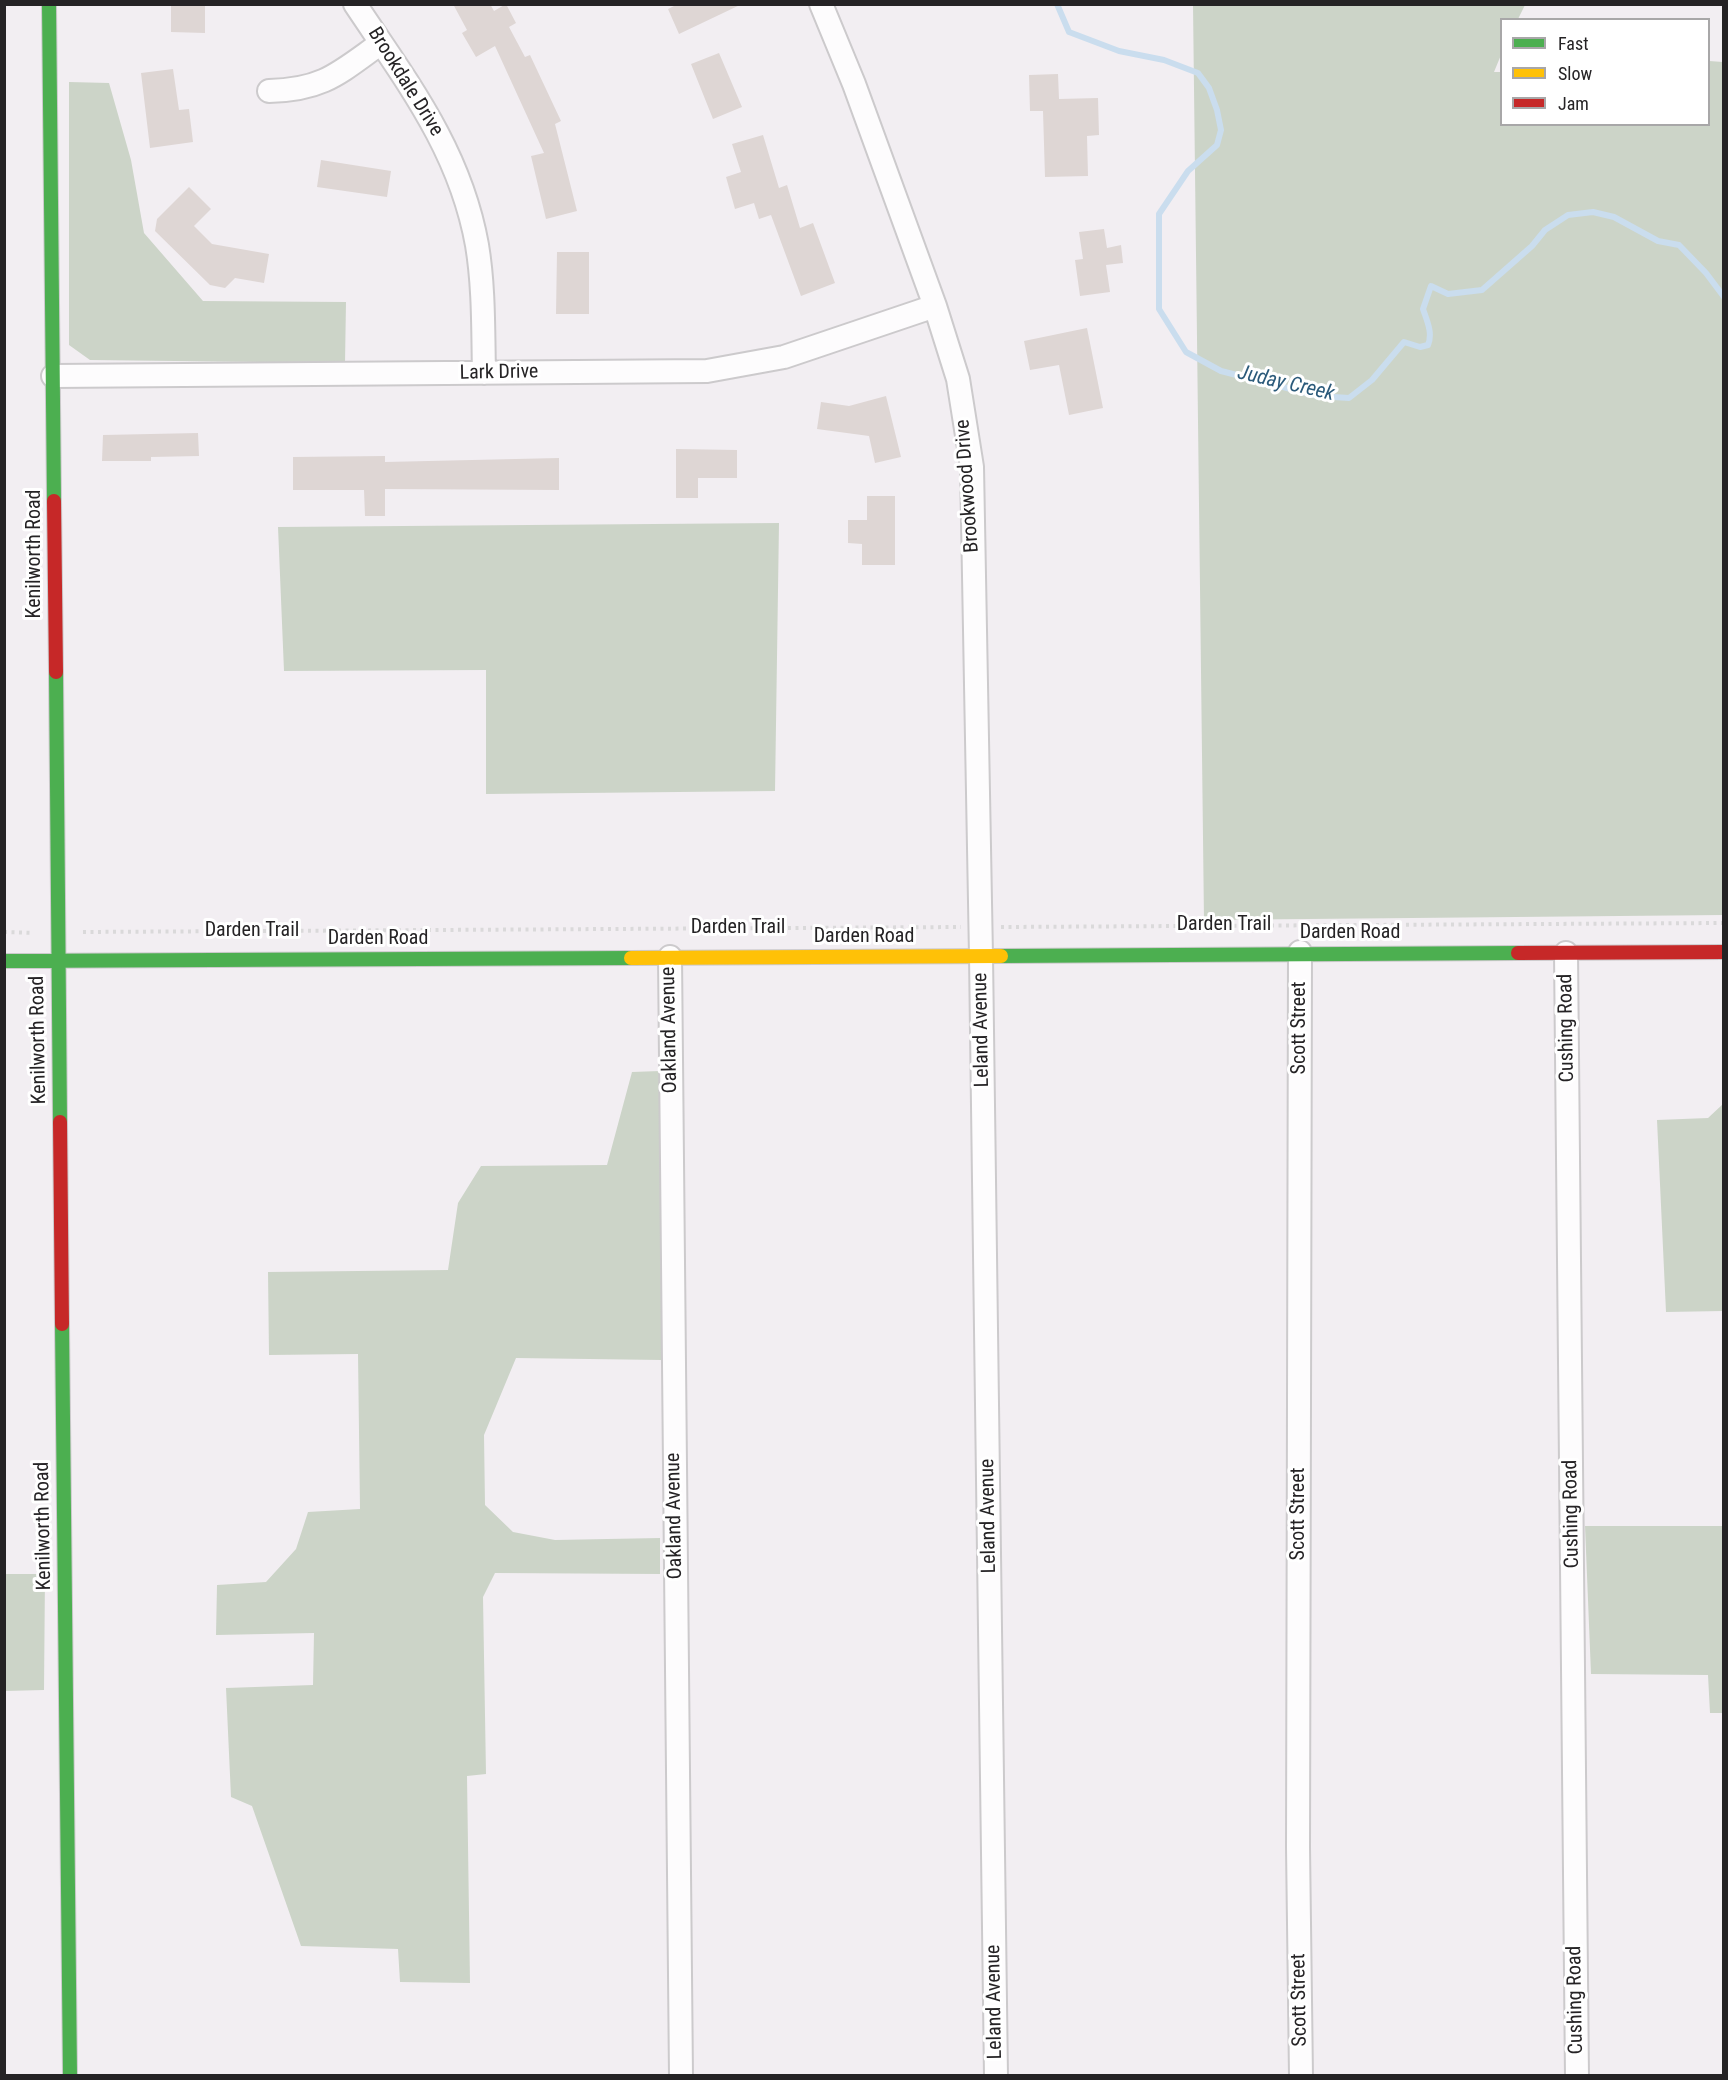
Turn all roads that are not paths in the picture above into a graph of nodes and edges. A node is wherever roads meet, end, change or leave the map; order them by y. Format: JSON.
{"nodes":[{"id":1,"x":49,"y":4,"type":"edge"},
{"id":2,"x":355,"y":4,"type":"edge"},
{"id":3,"x":820,"y":4,"type":"edge"},
{"id":4,"x":381,"y":43,"type":"junction"},
{"id":5,"x":269,"y":91,"type":"dead end"},
{"id":6,"x":935,"y":306,"type":"junction"},
{"id":7,"x":484,"y":373,"type":"junction"},
{"id":8,"x":53,"y":376,"type":"junction"},
{"id":9,"x":1300,"y":952,"type":"junction"},
{"id":10,"x":1566,"y":952,"type":"junction"},
{"id":11,"x":1724,"y":952,"type":"edge"},
{"id":12,"x":981,"y":956,"type":"junction"},
{"id":13,"x":670,"y":957,"type":"junction"},
{"id":14,"x":4,"y":961,"type":"edge"},
{"id":15,"x":58,"y":961,"type":"junction"},
{"id":16,"x":70,"y":2076,"type":"edge"},
{"id":17,"x":681,"y":2076,"type":"edge"},
{"id":18,"x":996,"y":2076,"type":"edge"},
{"id":19,"x":1301,"y":2076,"type":"edge"},
{"id":20,"x":1577,"y":2076,"type":"edge"}],
"edges":[{"from":1,"to":8,"type":"street","name":"Kenilworth Road"},
{"from":2,"to":4,"type":"street","name":"Brookdale Drive"},
{"from":3,"to":6,"type":"street","name":"Brookwood Drive"},
{"from":4,"to":5,"type":"street"},
{"from":4,"to":7,"type":"street","name":"Brookdale Drive"},
{"from":6,"to":7,"type":"street","name":"Lark Drive"},
{"from":6,"to":12,"type":"street","name":"Brookwood Drive"},
{"from":7,"to":8,"type":"street","name":"Lark Drive"},
{"from":8,"to":15,"type":"street","name":"Kenilworth Road"},
{"from":9,"to":10,"type":"street","name":"Darden Road"},
{"from":9,"to":12,"type":"street","name":"Darden Road"},
{"from":9,"to":19,"type":"street","name":"Scott Street"},
{"from":10,"to":11,"type":"street","name":"Darden Road"},
{"from":10,"to":20,"type":"street","name":"Cushing Road"},
{"from":12,"to":13,"type":"street","name":"Darden Road"},
{"from":12,"to":18,"type":"street","name":"Leland Avenue"},
{"from":13,"to":15,"type":"street","name":"Darden Road"},
{"from":13,"to":17,"type":"street","name":"Oakland Avenue"},
{"from":14,"to":15,"type":"street","name":"Darden Road"},
{"from":15,"to":16,"type":"street","name":"Kenilworth Road"}]}
